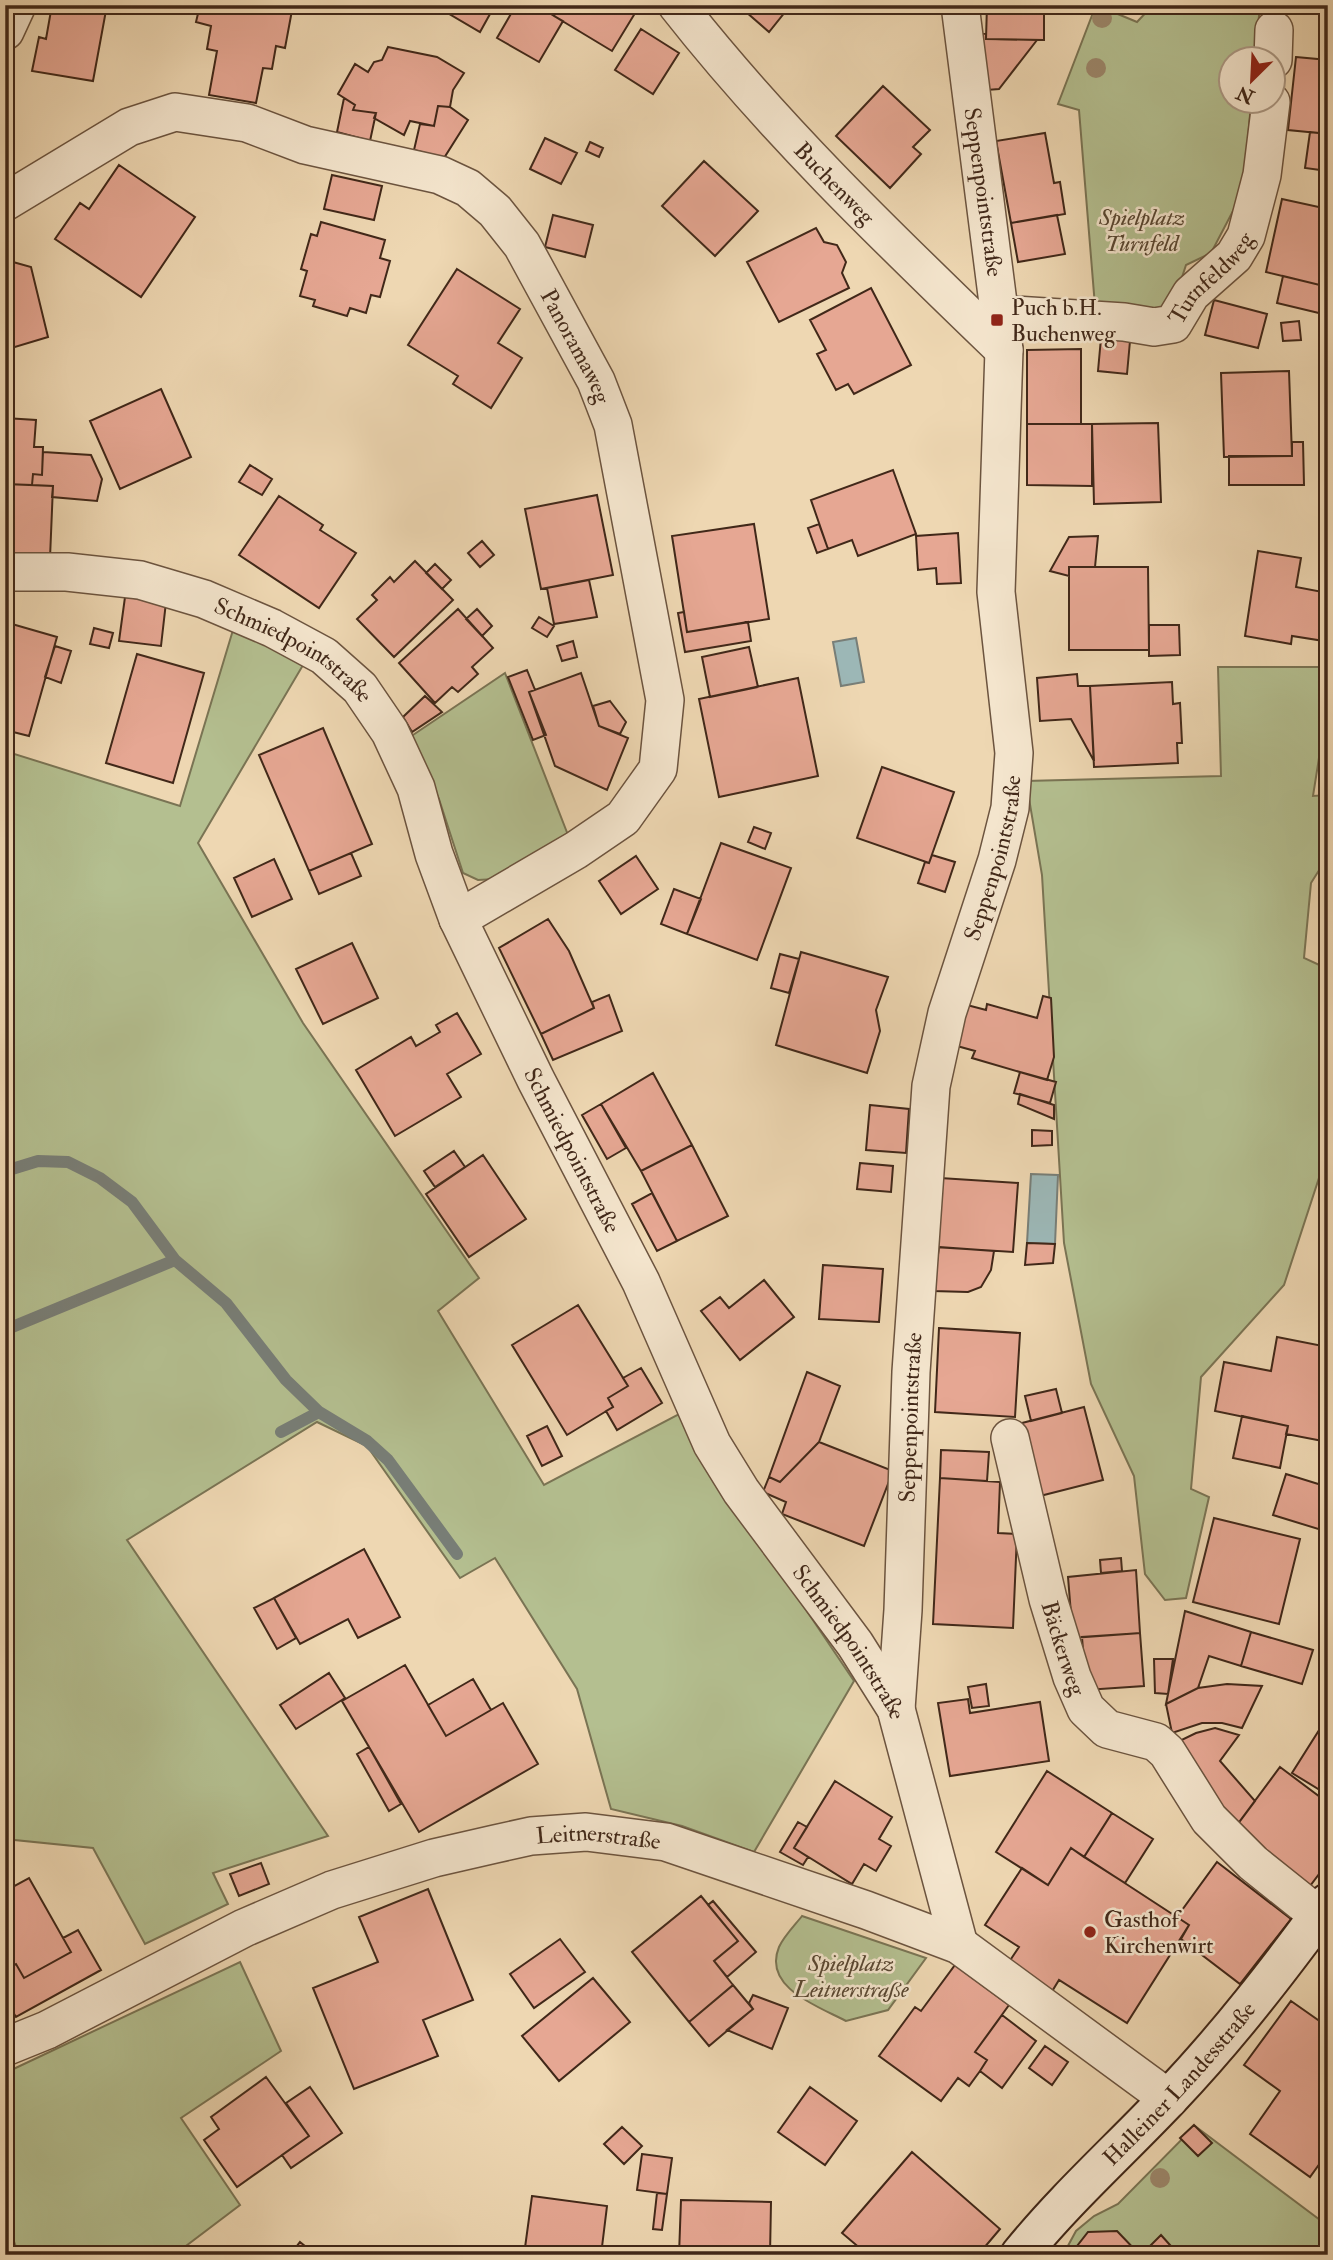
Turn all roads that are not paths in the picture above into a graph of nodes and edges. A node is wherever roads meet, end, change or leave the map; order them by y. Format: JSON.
{"nodes":[{"id":1,"x":677,"y":5,"type":"edge"},
{"id":2,"x":960,"y":5,"type":"edge"},
{"id":3,"x":1269,"y":116,"type":"edge"},
{"id":4,"x":5,"y":202,"type":"edge"},
{"id":5,"x":1000,"y":314,"type":"junction"},
{"id":6,"x":1004,"y":350,"type":"junction"},
{"id":7,"x":5,"y":572,"type":"edge"},
{"id":8,"x":458,"y":919,"type":"junction"},
{"id":9,"x":1010,"y":1438,"type":"dead end"},
{"id":10,"x":896,"y":1709,"type":"junction"},
{"id":11,"x":1325,"y":1914,"type":"edge"},
{"id":12,"x":959,"y":1945,"type":"junction"},
{"id":13,"x":5,"y":2047,"type":"edge"},
{"id":14,"x":1169,"y":2099,"type":"junction"},
{"id":15,"x":1020,"y":2255,"type":"edge"}],
"edges":[{"from":1,"to":6,"type":"street","name":"Buchenweg"},
{"from":2,"to":5,"type":"street","name":"Seppenpointstraße"},
{"from":3,"to":5,"type":"street","name":"Turnfeldweg"},
{"from":4,"to":8,"type":"street","name":"Panoramaweg"},
{"from":5,"to":6,"type":"street","name":"Seppenpointstraße"},
{"from":6,"to":10,"type":"street","name":"Seppenpointstraße"},
{"from":7,"to":8,"type":"street","name":"Schmiedpointstraße"},
{"from":8,"to":10,"type":"street","name":"Schmiedpointstraße"},
{"from":9,"to":11,"type":"street","name":"Bäckerweg"},
{"from":10,"to":12,"type":"street","name":"Schmiedpointstraße"},
{"from":11,"to":14,"type":"main road","name":"Halleiner Landesstraße"},
{"from":12,"to":13,"type":"street","name":"Leitnerstraße"},
{"from":12,"to":14,"type":"street","name":"Leitnerstraße"},
{"from":14,"to":15,"type":"main road","name":"Halleiner Landesstraße"}]}
